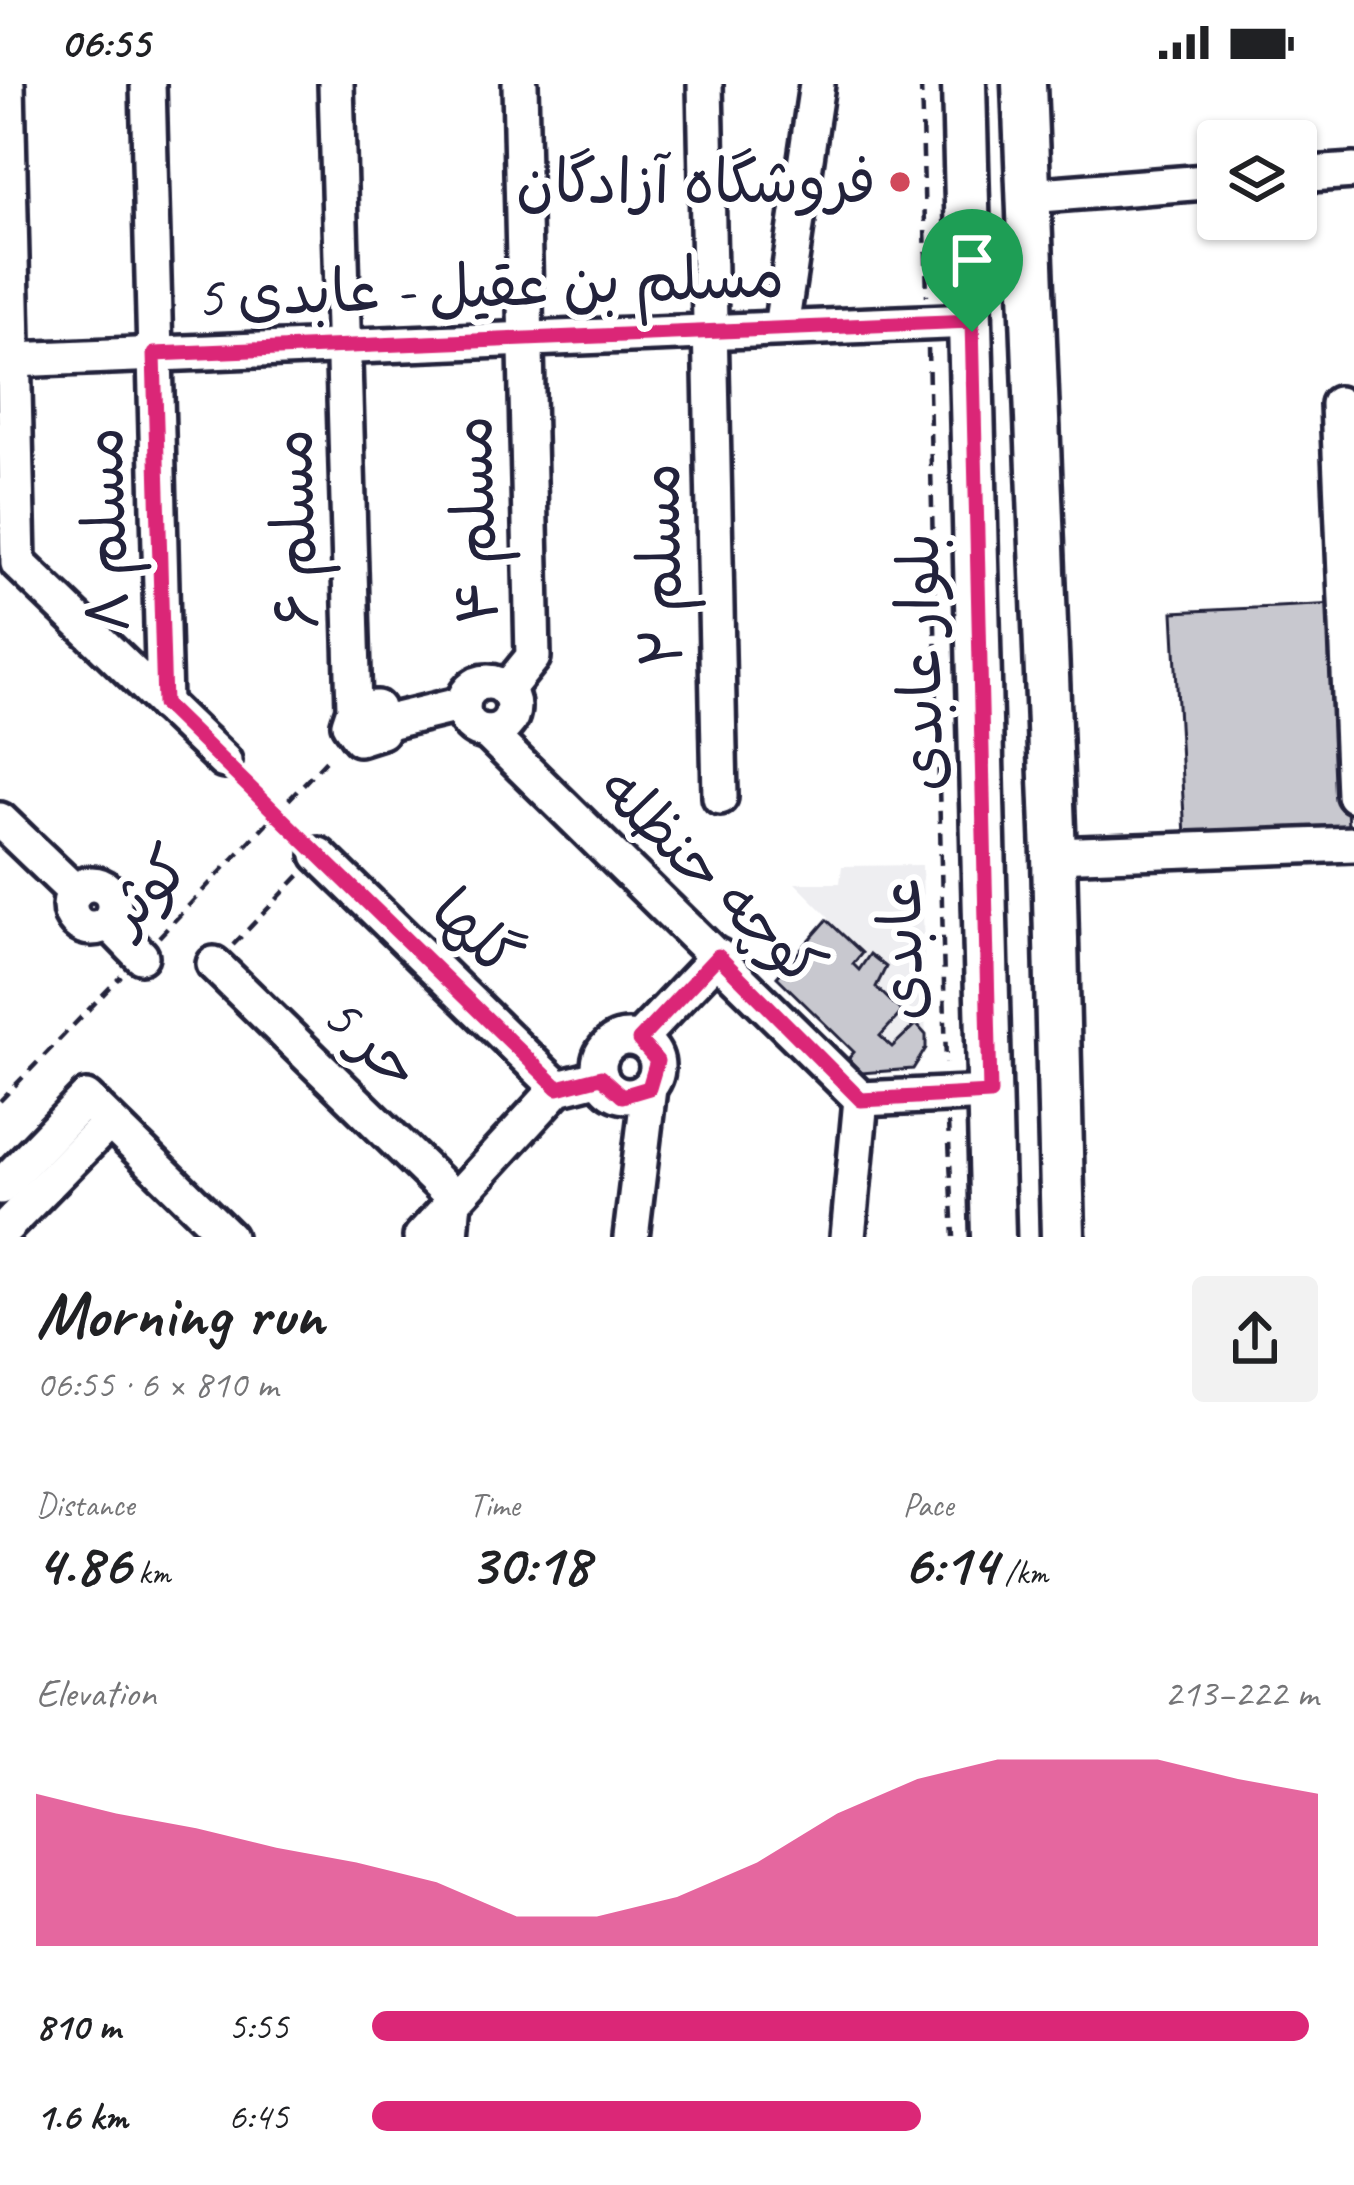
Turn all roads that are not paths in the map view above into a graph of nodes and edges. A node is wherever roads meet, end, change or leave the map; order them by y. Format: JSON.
{"nodes":[{"id":1,"x":7,"y":84,"type":"edge"},
{"id":2,"x":148,"y":84,"type":"edge"},
{"id":3,"x":336,"y":84,"type":"edge"},
{"id":4,"x":520,"y":84,"type":"edge"},
{"id":5,"x":705,"y":84,"type":"edge"},
{"id":6,"x":817,"y":84,"type":"edge"},
{"id":7,"x":964,"y":84,"type":"edge"},
{"id":8,"x":1024,"y":84,"type":"edge"},
{"id":9,"x":1354,"y":171,"type":"edge"},
{"id":10,"x":1317,"y":174,"type":"edge"},
{"id":11,"x":1197,"y":183,"type":"edge"},
{"id":12,"x":1028,"y":196,"type":"junction"},
{"id":13,"x":972,"y":321,"type":"junction"},
{"id":14,"x":781,"y":328,"type":"junction"},
{"id":15,"x":709,"y":331,"type":"junction"},
{"id":16,"x":523,"y":339,"type":"junction"},
{"id":17,"x":341,"y":346,"type":"junction"},
{"id":18,"x":154,"y":354,"type":"junction"},
{"id":19,"x":13,"y":360,"type":"junction"},
{"id":20,"x":1338,"y":404,"type":"dead end"},
{"id":21,"x":507,"y":689,"type":"junction"},
{"id":22,"x":164,"y":704,"type":"junction"},
{"id":23,"x":463,"y":704,"type":"junction"},
{"id":24,"x":487,"y":732,"type":"junction"},
{"id":25,"x":224,"y":761,"type":"road end"},
{"id":26,"x":1354,"y":795,"type":"edge"},
{"id":27,"x":720,"y":796,"type":"dead end"},
{"id":28,"x":0,"y":820,"type":"edge"},
{"id":29,"x":1354,"y":844,"type":"edge"},
{"id":30,"x":319,"y":855,"type":"road end"},
{"id":31,"x":1054,"y":855,"type":"junction"},
{"id":32,"x":985,"y":857,"type":"junction"},
{"id":33,"x":141,"y":956,"type":"road end"},
{"id":34,"x":718,"y":956,"type":"junction"},
{"id":35,"x":214,"y":964,"type":"road end"},
{"id":36,"x":639,"y":1040,"type":"junction"},
{"id":37,"x":601,"y":1077,"type":"junction"},
{"id":38,"x":558,"y":1088,"type":"junction"},
{"id":39,"x":649,"y":1088,"type":"junction"},
{"id":40,"x":990,"y":1093,"type":"junction"},
{"id":41,"x":861,"y":1100,"type":"junction"},
{"id":42,"x":98,"y":1110,"type":"junction"},
{"id":43,"x":0,"y":1187,"type":"edge"},
{"id":44,"x":454,"y":1198,"type":"junction"},
{"id":45,"x":0,"y":1233,"type":"edge"},
{"id":46,"x":228,"y":1237,"type":"edge"},
{"id":47,"x":421,"y":1237,"type":"edge"},
{"id":48,"x":451,"y":1237,"type":"edge"},
{"id":49,"x":631,"y":1237,"type":"edge"},
{"id":50,"x":848,"y":1237,"type":"edge"},
{"id":51,"x":993,"y":1237,"type":"edge"},
{"id":52,"x":1063,"y":1237,"type":"edge"}],
"edges":[{"from":1,"to":19,"type":"street"},
{"from":2,"to":18,"type":"street","name":"مسلم ۸"},
{"from":3,"to":17,"type":"street","name":"مسلم ۶"},
{"from":4,"to":16,"type":"street","name":"مسلم ۴"},
{"from":5,"to":15,"type":"street","name":"مسلم ۲"},
{"from":6,"to":14,"type":"street"},
{"from":7,"to":13,"type":"main road","name":"بلوار عابدی"},
{"from":8,"to":12,"type":"main road","name":"بلوار عابدی"},
{"from":9,"to":10,"type":"street"},
{"from":11,"to":12,"type":"street"},
{"from":12,"to":31,"type":"main road","name":"بلوار عابدی"},
{"from":13,"to":14,"type":"street","name":"مسلم بن عقیل - عابدی 5"},
{"from":13,"to":32,"type":"main road","name":"بلوار عابدی"},
{"from":14,"to":15,"type":"street","name":"مسلم بن عقیل - عابدی 5"},
{"from":15,"to":16,"type":"street","name":"مسلم بن عقیل - عابدی 5"},
{"from":15,"to":27,"type":"street","name":"مسلم ۲"},
{"from":16,"to":17,"type":"street","name":"مسلم بن عقیل - عابدی 5"},
{"from":16,"to":21,"type":"street","name":"مسلم ۴"},
{"from":17,"to":18,"type":"street","name":"مسلم بن عقیل - عابدی 5"},
{"from":17,"to":23,"type":"street","name":"مسلم ۶"},
{"from":18,"to":19,"type":"street","name":"مسلم بن عقیل - عابدی 5"},
{"from":18,"to":22,"type":"street","name":"مسلم ۸"},
{"from":19,"to":22,"type":"street"},
{"from":20,"to":26,"type":"street"},
{"from":21,"to":23,"type":"street"},
{"from":21,"to":24,"type":"street"},
{"from":22,"to":25,"type":"street"},
{"from":23,"to":24,"type":"street"},
{"from":24,"to":34,"type":"street","name":"کوچه حنظله"},
{"from":28,"to":33,"type":"street"},
{"from":29,"to":31,"type":"street"},
{"from":30,"to":38,"type":"street","name":"گلها"},
{"from":31,"to":32,"type":"main road"},
{"from":31,"to":52,"type":"main road","name":"بلوار عابدی"},
{"from":32,"to":40,"type":"main road","name":"بلوار عابدی"},
{"from":34,"to":36,"type":"street"},
{"from":34,"to":41,"type":"street","name":"کوچه حنظله"},
{"from":35,"to":44,"type":"street","name":"حر 5"},
{"from":36,"to":37,"type":"street"},
{"from":36,"to":39,"type":"street"},
{"from":37,"to":38,"type":"street"},
{"from":37,"to":39,"type":"street"},
{"from":38,"to":44,"type":"street"},
{"from":39,"to":49,"type":"street"},
{"from":40,"to":41,"type":"street"},
{"from":40,"to":51,"type":"main road","name":"بلوار عابدی"},
{"from":41,"to":50,"type":"street"},
{"from":42,"to":43,"type":"street"},
{"from":42,"to":45,"type":"street"},
{"from":42,"to":46,"type":"street"},
{"from":44,"to":47,"type":"street"},
{"from":44,"to":48,"type":"street"}]}
